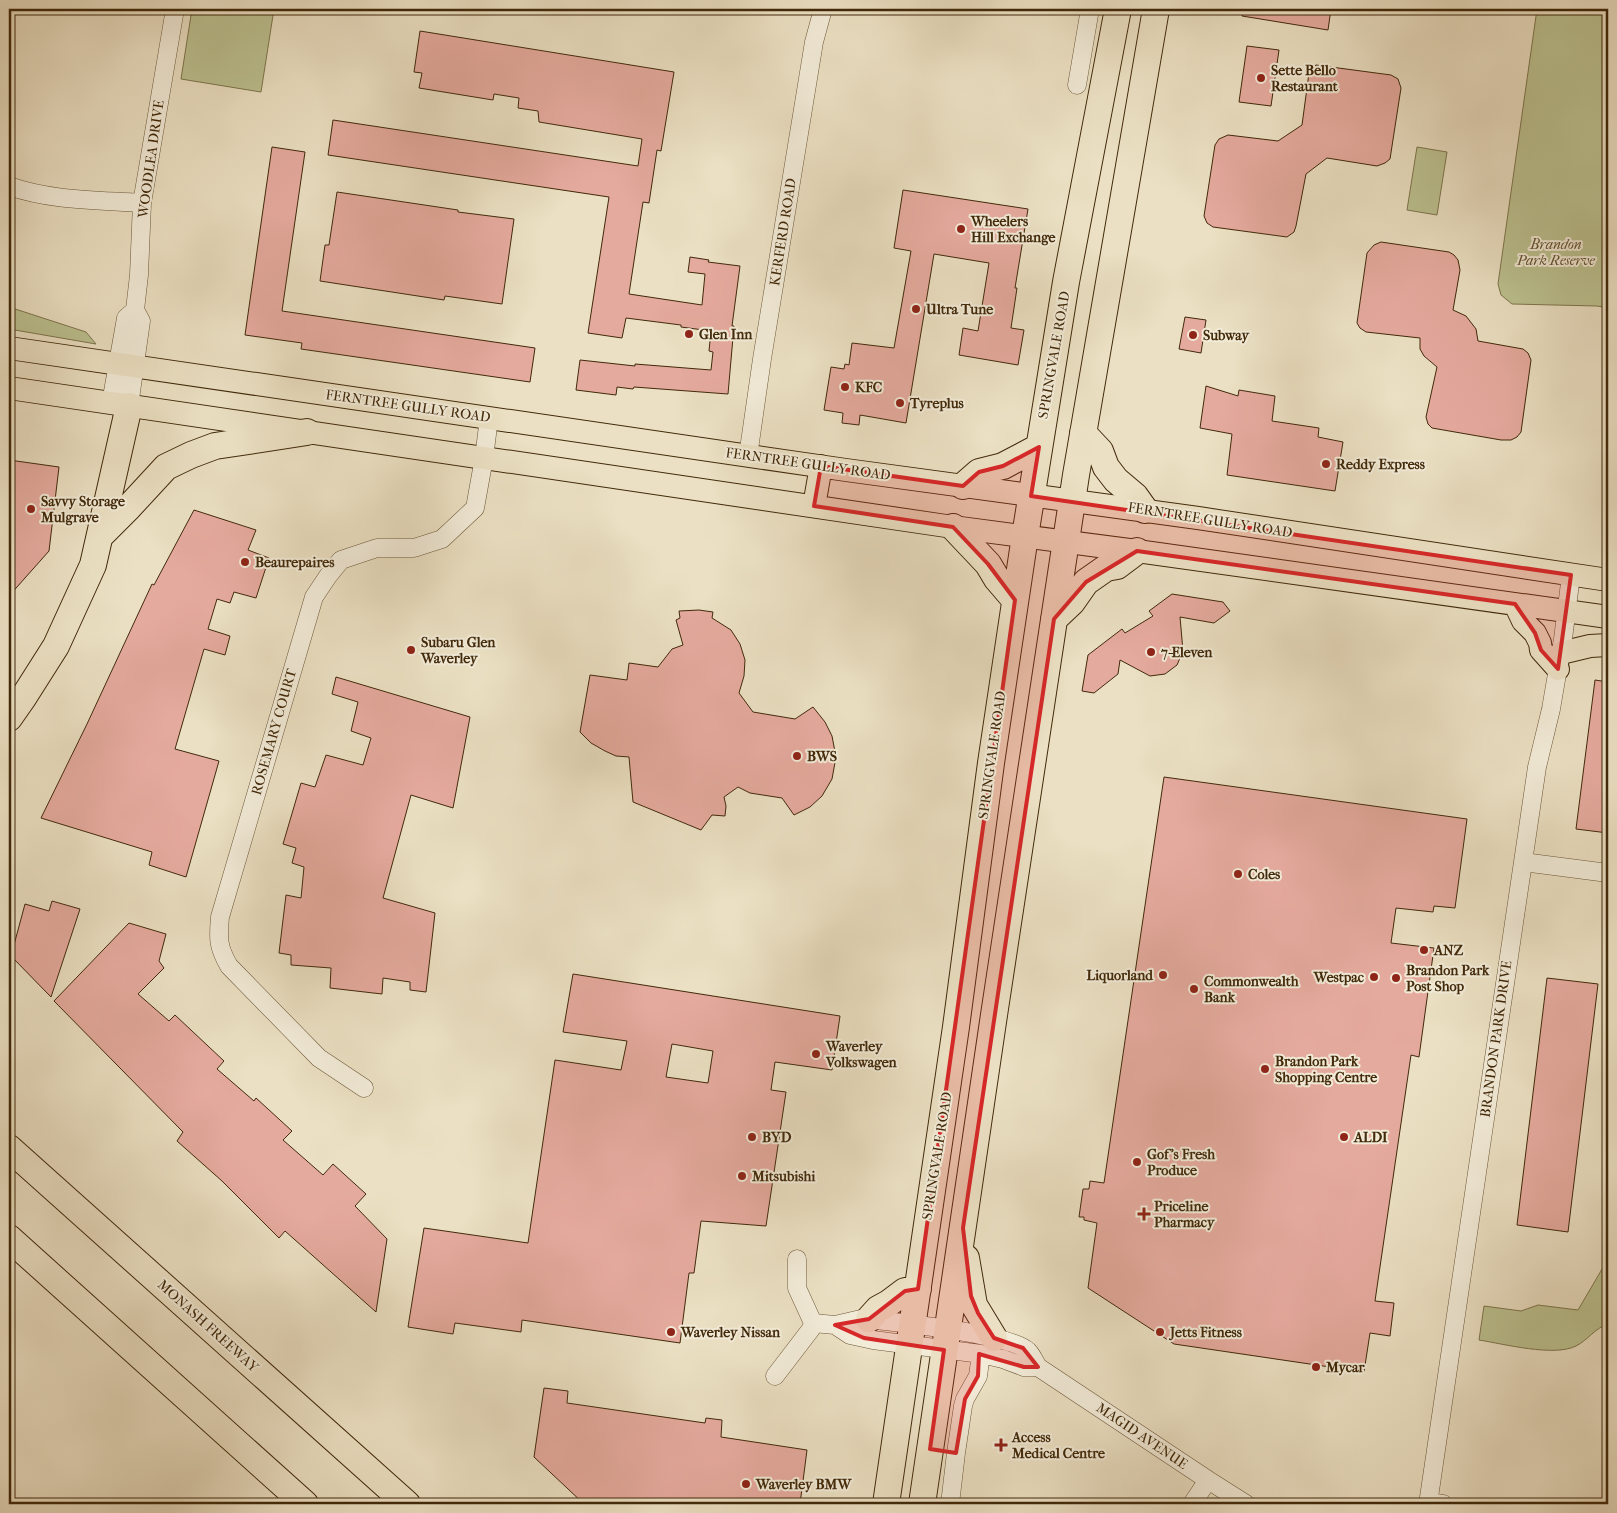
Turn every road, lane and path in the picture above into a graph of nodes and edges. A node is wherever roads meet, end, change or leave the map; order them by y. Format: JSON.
{"nodes":[{"id":1,"x":175,"y":9,"type":"edge"},
{"id":2,"x":823,"y":9,"type":"edge"},
{"id":3,"x":1090,"y":9,"type":"edge"},
{"id":4,"x":1118,"y":9,"type":"edge"},
{"id":5,"x":1156,"y":9,"type":"edge"},
{"id":6,"x":1077,"y":85,"type":"dead end"},
{"id":7,"x":9,"y":186,"type":"edge"},
{"id":8,"x":142,"y":203,"type":"junction"},
{"id":9,"x":9,"y":348,"type":"edge"},
{"id":10,"x":126,"y":364,"type":"junction"},
{"id":11,"x":9,"y":388,"type":"edge"},
{"id":12,"x":120,"y":405,"type":"junction"},
{"id":13,"x":489,"y":418,"type":"junction"},
{"id":14,"x":307,"y":432,"type":"junction"},
{"id":15,"x":1083,"y":433,"type":"junction"},
{"id":16,"x":1039,"y":447,"type":"junction"},
{"id":17,"x":748,"y":456,"type":"junction"},
{"id":18,"x":484,"y":458,"type":"junction"},
{"id":19,"x":821,"y":466,"type":"junction"},
{"id":20,"x":963,"y":486,"type":"junction"},
{"id":21,"x":1031,"y":496,"type":"junction"},
{"id":22,"x":1072,"y":501,"type":"junction"},
{"id":23,"x":814,"y":506,"type":"junction"},
{"id":24,"x":1145,"y":510,"type":"junction"},
{"id":25,"x":953,"y":526,"type":"junction"},
{"id":26,"x":101,"y":535,"type":"junction"},
{"id":27,"x":1025,"y":536,"type":"junction"},
{"id":28,"x":1066,"y":542,"type":"junction"},
{"id":29,"x":1137,"y":551,"type":"junction"},
{"id":30,"x":1570,"y":575,"type":"junction"},
{"id":31,"x":1608,"y":580,"type":"edge"},
{"id":32,"x":1015,"y":600,"type":"junction"},
{"id":33,"x":1515,"y":604,"type":"junction"},
{"id":34,"x":1567,"y":611,"type":"junction"},
{"id":35,"x":1608,"y":617,"type":"edge"},
{"id":36,"x":1054,"y":619,"type":"junction"},
{"id":37,"x":1608,"y":646,"type":"edge"},
{"id":38,"x":1559,"y":661,"type":"junction"},
{"id":39,"x":9,"y":718,"type":"edge"},
{"id":40,"x":1523,"y":862,"type":"junction"},
{"id":41,"x":1608,"y":873,"type":"edge"},
{"id":42,"x":961,"y":992,"type":"junction"},
{"id":43,"x":997,"y":994,"type":"junction"},
{"id":44,"x":364,"y":1088,"type":"dead end"},
{"id":45,"x":9,"y":1148,"type":"edge"},
{"id":46,"x":963,"y":1228,"type":"junction"},
{"id":47,"x":9,"y":1238,"type":"edge"},
{"id":48,"x":797,"y":1259,"type":"dead end"},
{"id":49,"x":918,"y":1289,"type":"junction"},
{"id":50,"x":869,"y":1319,"type":"junction"},
{"id":51,"x":813,"y":1322,"type":"junction"},
{"id":52,"x":836,"y":1325,"type":"junction"},
{"id":53,"x":911,"y":1335,"type":"junction"},
{"id":54,"x":946,"y":1340,"type":"junction"},
{"id":55,"x":987,"y":1346,"type":"junction"},
{"id":56,"x":775,"y":1376,"type":"dead end"},
{"id":57,"x":930,"y":1449,"type":"junction"},
{"id":58,"x":956,"y":1453,"type":"junction"},
{"id":59,"x":1208,"y":1480,"type":"junction"},
{"id":60,"x":305,"y":1504,"type":"edge"},
{"id":61,"x":407,"y":1504,"type":"edge"},
{"id":62,"x":886,"y":1504,"type":"edge"},
{"id":63,"x":922,"y":1504,"type":"edge"},
{"id":64,"x":950,"y":1504,"type":"edge"},
{"id":65,"x":1192,"y":1504,"type":"edge"},
{"id":66,"x":1246,"y":1504,"type":"edge"},
{"id":67,"x":1433,"y":1504,"type":"edge"}],
"edges":[{"from":1,"to":8,"type":"street","name":"WOODLEA DRIVE"},
{"from":2,"to":17,"type":"street","name":"KERFERD ROAD"},
{"from":3,"to":6,"type":"street"},
{"from":4,"to":16,"type":"highway","name":"SPRINGVALE ROAD"},
{"from":5,"to":15,"type":"highway"},
{"from":7,"to":8,"type":"street"},
{"from":8,"to":10,"type":"street","name":"WOODLEA DRIVE"},
{"from":9,"to":10,"type":"main road","name":"FERNTREE GULLY ROAD"},
{"from":10,"to":12,"type":"street","name":"WOODLEA DRIVE"},
{"from":10,"to":13,"type":"main road","name":"FERNTREE GULLY ROAD"},
{"from":11,"to":12,"type":"main road"},
{"from":12,"to":14,"type":"main road"},
{"from":12,"to":26,"type":"highway"},
{"from":13,"to":17,"type":"main road","name":"FERNTREE GULLY ROAD"},
{"from":13,"to":18,"type":"street","name":"ROSEMARY COURT"},
{"from":14,"to":18,"type":"main road"},
{"from":14,"to":26,"type":"highway"},
{"from":15,"to":22,"type":"highway"},
{"from":15,"to":24,"type":"highway"},
{"from":16,"to":20,"type":"highway"},
{"from":16,"to":21,"type":"highway","name":"SPRINGVALE ROAD"},
{"from":17,"to":19,"type":"main road","name":"FERNTREE GULLY ROAD"},
{"from":18,"to":23,"type":"main road"},
{"from":18,"to":44,"type":"street","name":"ROSEMARY COURT"},
{"from":19,"to":20,"type":"main road","name":"FERNTREE GULLY ROAD"},
{"from":19,"to":23,"type":"main road"},
{"from":20,"to":21,"type":"main road","name":"FERNTREE GULLY ROAD"},
{"from":21,"to":22,"type":"main road","name":"FERNTREE GULLY ROAD"},
{"from":21,"to":27,"type":"highway","name":"SPRINGVALE ROAD"},
{"from":22,"to":24,"type":"main road","name":"FERNTREE GULLY ROAD"},
{"from":22,"to":28,"type":"highway"},
{"from":23,"to":25,"type":"main road"},
{"from":24,"to":30,"type":"main road","name":"FERNTREE GULLY ROAD"},
{"from":25,"to":27,"type":"main road"},
{"from":25,"to":32,"type":"highway"},
{"from":26,"to":39,"type":"highway"},
{"from":27,"to":28,"type":"main road"},
{"from":27,"to":32,"type":"highway","name":"SPRINGVALE ROAD"},
{"from":28,"to":29,"type":"main road"},
{"from":28,"to":36,"type":"highway"},
{"from":29,"to":33,"type":"main road"},
{"from":29,"to":36,"type":"highway"},
{"from":30,"to":31,"type":"main road","name":"FERNTREE GULLY ROAD"},
{"from":30,"to":34,"type":"street","name":"BRANDON PARK DRIVE"},
{"from":32,"to":42,"type":"highway","name":"SPRINGVALE ROAD"},
{"from":33,"to":34,"type":"main road"},
{"from":33,"to":38,"type":"main road"},
{"from":34,"to":35,"type":"main road"},
{"from":34,"to":38,"type":"street","name":"BRANDON PARK DRIVE"},
{"from":36,"to":43,"type":"highway"},
{"from":37,"to":38,"type":"main road"},
{"from":38,"to":40,"type":"street","name":"BRANDON PARK DRIVE"},
{"from":40,"to":41,"type":"street"},
{"from":40,"to":67,"type":"street","name":"BRANDON PARK DRIVE"},
{"from":42,"to":43,"type":"highway"},
{"from":42,"to":49,"type":"highway","name":"SPRINGVALE ROAD"},
{"from":43,"to":46,"type":"highway"},
{"from":45,"to":61,"type":"highway","name":"MONASH FREEWAY"},
{"from":46,"to":54,"type":"highway"},
{"from":46,"to":55,"type":"highway"},
{"from":47,"to":60,"type":"highway"},
{"from":48,"to":51,"type":"street"},
{"from":49,"to":50,"type":"highway"},
{"from":49,"to":53,"type":"highway","name":"SPRINGVALE ROAD"},
{"from":50,"to":52,"type":"street"},
{"from":50,"to":53,"type":"street"},
{"from":51,"to":52,"type":"street"},
{"from":51,"to":56,"type":"street"},
{"from":52,"to":53,"type":"street"},
{"from":53,"to":54,"type":"street","name":"MAGID AVENUE"},
{"from":53,"to":62,"type":"highway","name":"SPRINGVALE ROAD"},
{"from":54,"to":55,"type":"street","name":"MAGID AVENUE"},
{"from":54,"to":57,"type":"highway"},
{"from":55,"to":58,"type":"street"},
{"from":55,"to":59,"type":"street","name":"MAGID AVENUE"},
{"from":57,"to":58,"type":"street"},
{"from":57,"to":63,"type":"highway"},
{"from":58,"to":64,"type":"street"},
{"from":59,"to":65,"type":"street"},
{"from":59,"to":66,"type":"street","name":"MAGID AVENUE"}]}
